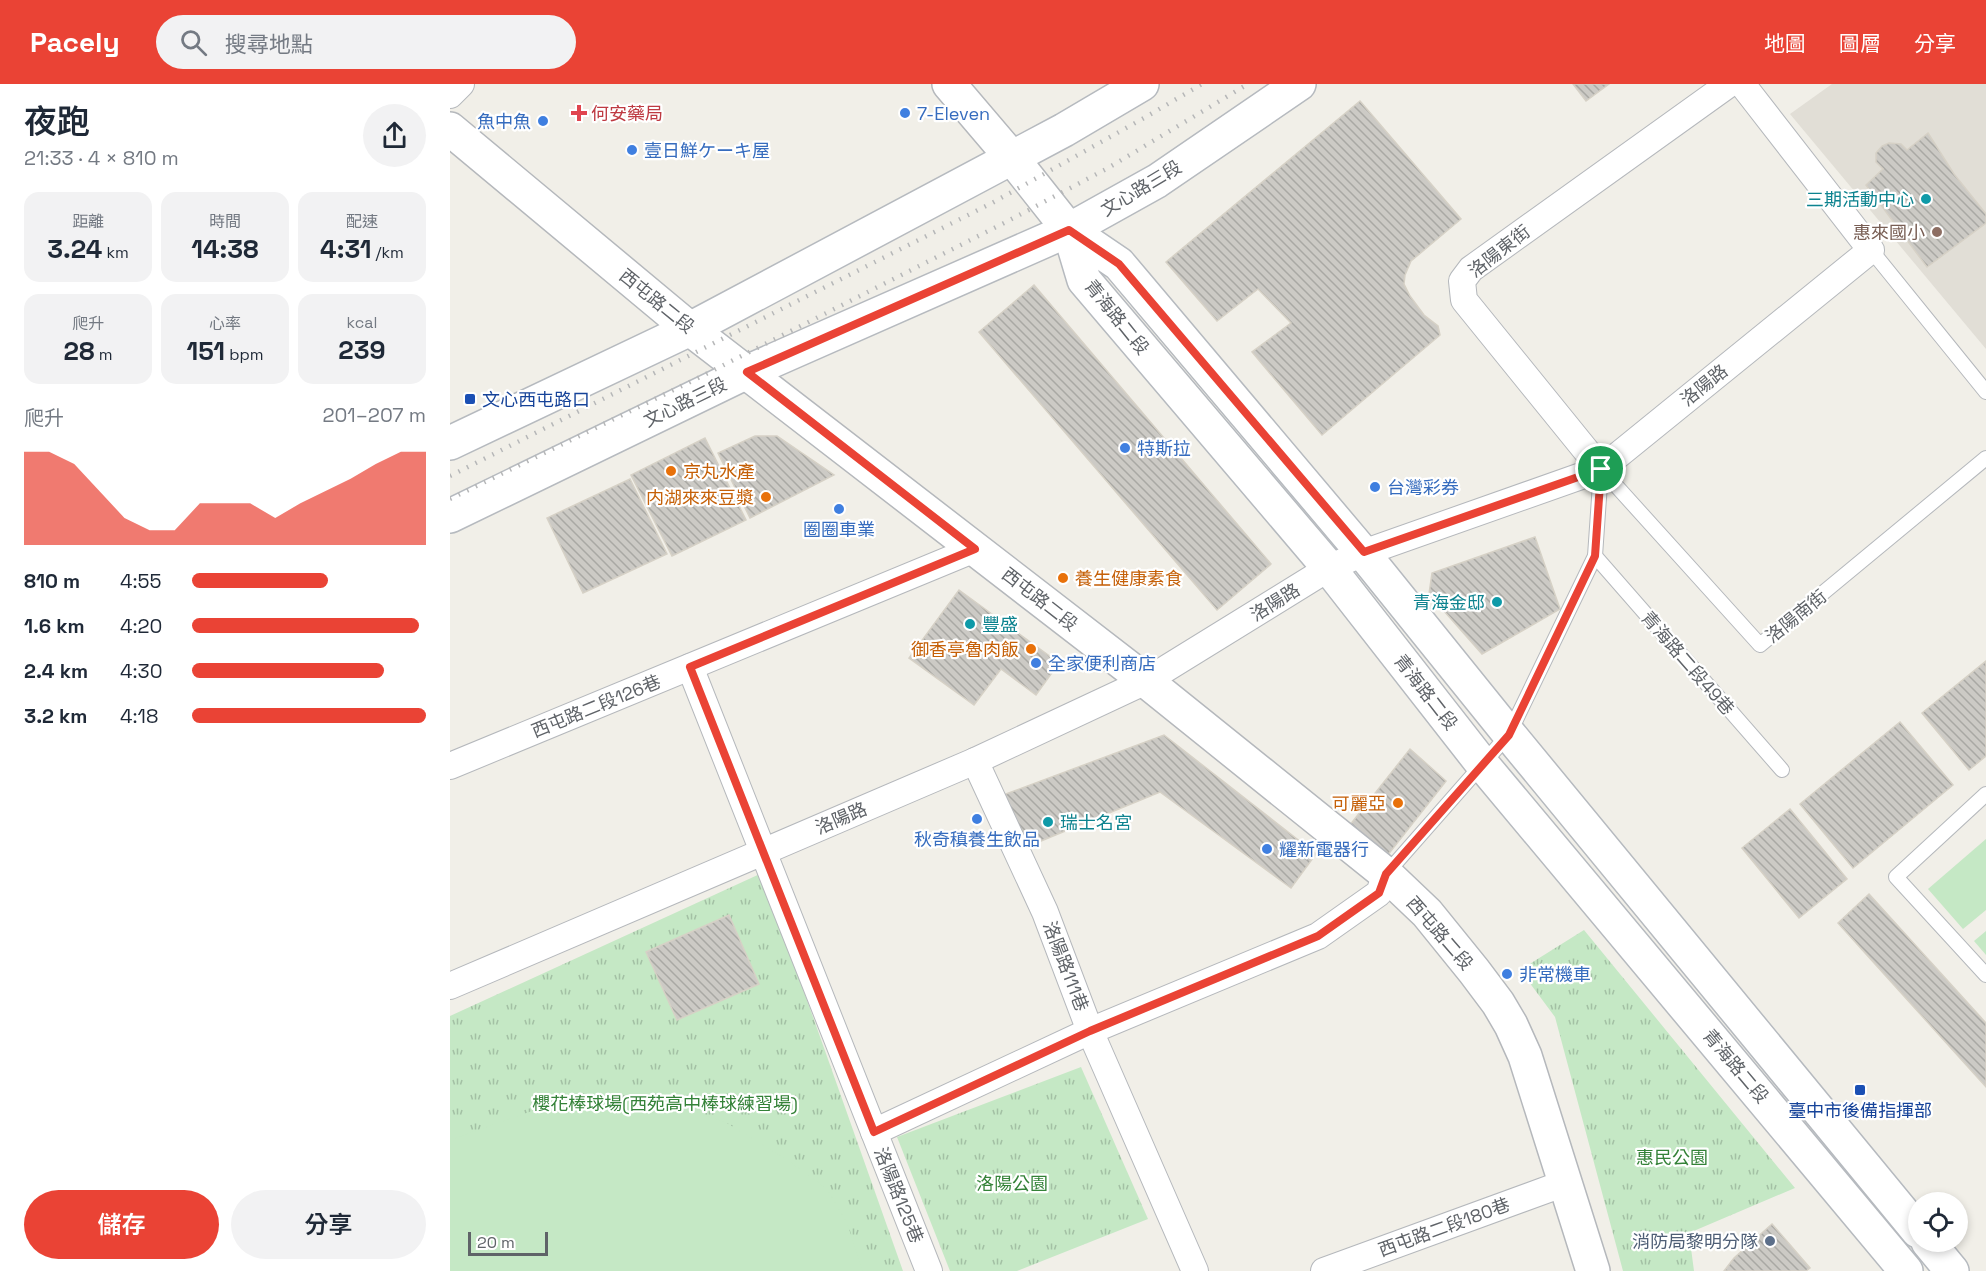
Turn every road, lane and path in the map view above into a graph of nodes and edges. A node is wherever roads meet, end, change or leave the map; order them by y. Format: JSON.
{"nodes":[{"id":1,"x":461,"y":84,"type":"edge"},
{"id":2,"x":949,"y":84,"type":"edge"},
{"id":3,"x":1142,"y":84,"type":"edge"},
{"id":4,"x":1299,"y":84,"type":"edge"},
{"id":5,"x":1729,"y":84,"type":"edge"},
{"id":6,"x":1742,"y":84,"type":"edge"},
{"id":7,"x":450,"y":95,"type":"edge"},
{"id":8,"x":450,"y":129,"type":"edge"},
{"id":9,"x":1012,"y":158,"type":"junction"},
{"id":10,"x":1069,"y":230,"type":"junction"},
{"id":11,"x":1871,"y":250,"type":"junction"},
{"id":12,"x":690,"y":329,"type":"junction"},
{"id":13,"x":747,"y":372,"type":"junction"},
{"id":14,"x":1986,"y":392,"type":"edge"},
{"id":15,"x":450,"y":443,"type":"edge"},
{"id":16,"x":1986,"y":458,"type":"edge"},
{"id":17,"x":1601,"y":469,"type":"junction"},
{"id":18,"x":450,"y":516,"type":"edge"},
{"id":19,"x":975,"y":549,"type":"junction"},
{"id":20,"x":1364,"y":552,"type":"junction"},
{"id":21,"x":1595,"y":556,"type":"junction"},
{"id":22,"x":1329,"y":568,"type":"junction"},
{"id":23,"x":690,"y":667,"type":"junction"},
{"id":24,"x":1146,"y":681,"type":"junction"},
{"id":25,"x":1509,"y":735,"type":"junction"},
{"id":26,"x":975,"y":761,"type":"junction"},
{"id":27,"x":450,"y":764,"type":"edge"},
{"id":28,"x":1483,"y":765,"type":"junction"},
{"id":29,"x":1782,"y":770,"type":"dead end"},
{"id":30,"x":1986,"y":794,"type":"edge"},
{"id":31,"x":764,"y":851,"type":"junction"},
{"id":32,"x":1386,"y":874,"type":"junction"},
{"id":33,"x":1986,"y":975,"type":"edge"},
{"id":34,"x":450,"y":986,"type":"edge"},
{"id":35,"x":1090,"y":1031,"type":"junction"},
{"id":36,"x":874,"y":1132,"type":"junction"},
{"id":37,"x":1565,"y":1183,"type":"junction"},
{"id":38,"x":1908,"y":1219,"type":"edge"},
{"id":39,"x":1936,"y":1252,"type":"edge"},
{"id":40,"x":929,"y":1271,"type":"edge"},
{"id":41,"x":1195,"y":1271,"type":"edge"},
{"id":42,"x":1324,"y":1271,"type":"edge"},
{"id":43,"x":1593,"y":1271,"type":"edge"},
{"id":44,"x":1906,"y":1271,"type":"edge"},
{"id":45,"x":1952,"y":1271,"type":"edge"}],
"edges":[{"from":1,"to":7,"type":"street"},
{"from":2,"to":9,"type":"main road"},
{"from":3,"to":9,"type":"main road"},
{"from":4,"to":10,"type":"main road","name":"文心路三段"},
{"from":5,"to":17,"type":"street","name":"洛陽東街"},
{"from":6,"to":11,"type":"street"},
{"from":8,"to":12,"type":"main road","name":"西屯路二段"},
{"from":9,"to":10,"type":"main road"},
{"from":9,"to":12,"type":"main road"},
{"from":10,"to":13,"type":"main road","name":"文心路三段"},
{"from":10,"to":20,"type":"main road","name":"青海路二段"},
{"from":10,"to":22,"type":"main road","name":"青海路二段"},
{"from":11,"to":14,"type":"lane"},
{"from":11,"to":17,"type":"street","name":"洛陽路"},
{"from":12,"to":13,"type":"main road","name":"西屯路二段"},
{"from":12,"to":15,"type":"main road"},
{"from":13,"to":18,"type":"main road","name":"文心路三段"},
{"from":13,"to":19,"type":"main road","name":"西屯路二段"},
{"from":16,"to":17,"type":"lane","name":"洛陽南街"},
{"from":17,"to":20,"type":"street","name":"洛陽路"},
{"from":17,"to":21,"type":"lane"},
{"from":19,"to":23,"type":"street","name":"西屯路二段126巷"},
{"from":19,"to":24,"type":"main road","name":"西屯路二段"},
{"from":20,"to":22,"type":"street","name":"洛陽路"},
{"from":20,"to":25,"type":"main road","name":"青海路二段"},
{"from":21,"to":25,"type":"lane"},
{"from":21,"to":29,"type":"lane","name":"青海路二段49巷"},
{"from":22,"to":24,"type":"street","name":"洛陽路"},
{"from":22,"to":28,"type":"main road","name":"青海路二段"},
{"from":23,"to":27,"type":"street","name":"西屯路二段126巷"},
{"from":23,"to":31,"type":"street","name":"洛陽路125巷"},
{"from":24,"to":26,"type":"street","name":"洛陽路"},
{"from":24,"to":32,"type":"main road","name":"西屯路二段"},
{"from":25,"to":28,"type":"lane"},
{"from":25,"to":38,"type":"main road","name":"青海路二段"},
{"from":26,"to":31,"type":"street","name":"洛陽路"},
{"from":26,"to":35,"type":"street","name":"洛陽路111巷"},
{"from":28,"to":32,"type":"lane"},
{"from":28,"to":44,"type":"main road","name":"青海路二段"},
{"from":30,"to":33,"type":"lane"},
{"from":31,"to":34,"type":"street","name":"洛陽路"},
{"from":31,"to":36,"type":"street","name":"洛陽路125巷"},
{"from":32,"to":35,"type":"street"},
{"from":32,"to":37,"type":"main road","name":"西屯路二段"},
{"from":35,"to":36,"type":"street"},
{"from":35,"to":41,"type":"street","name":"洛陽路111巷"},
{"from":36,"to":40,"type":"street","name":"洛陽路125巷"},
{"from":37,"to":42,"type":"street","name":"西屯路二段180巷"},
{"from":37,"to":43,"type":"main road","name":"西屯路二段"},
{"from":39,"to":45,"type":"main road"}]}
